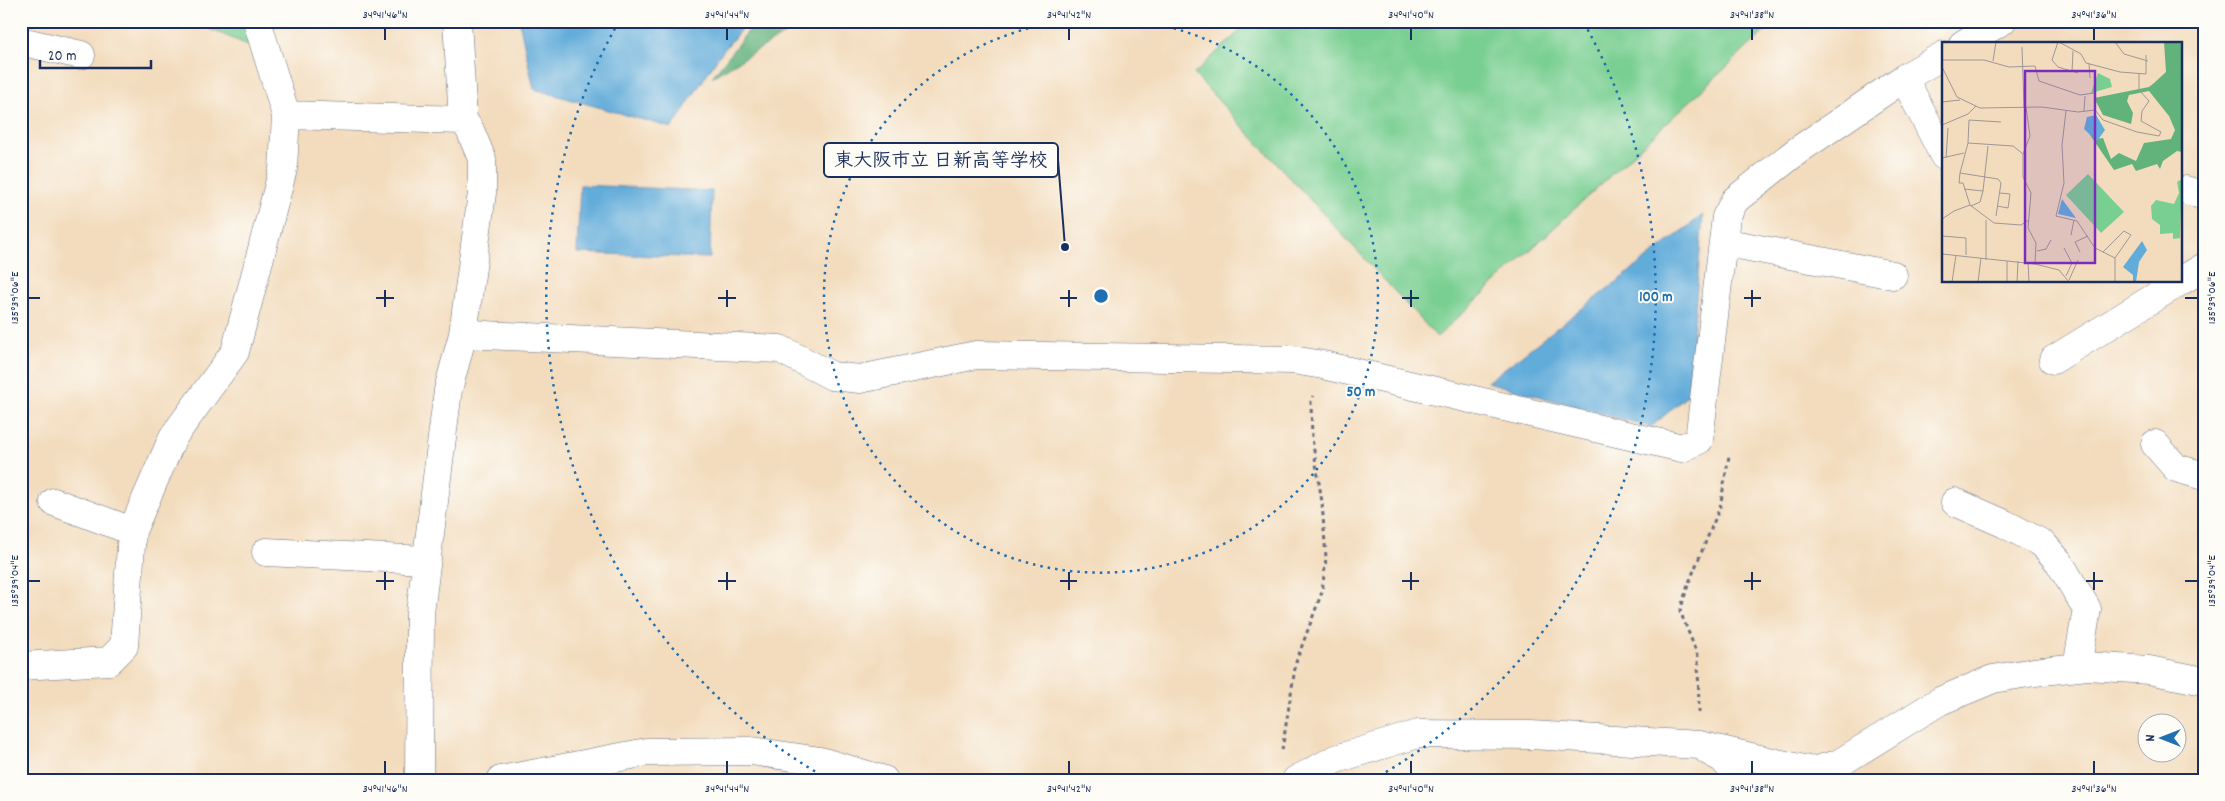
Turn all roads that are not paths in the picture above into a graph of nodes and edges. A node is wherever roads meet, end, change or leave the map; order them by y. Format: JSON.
{"nodes":[{"id":1,"x":257,"y":21,"type":"edge"},
{"id":2,"x":457,"y":21,"type":"edge"},
{"id":3,"x":2002,"y":21,"type":"edge"},
{"id":4,"x":1966,"y":42,"type":"edge"},
{"id":5,"x":21,"y":45,"type":"edge"},
{"id":6,"x":81,"y":55,"type":"dead end"},
{"id":7,"x":1942,"y":56,"type":"edge"},
{"id":8,"x":1904,"y":78,"type":"junction"},
{"id":9,"x":286,"y":115,"type":"junction"},
{"id":10,"x":463,"y":120,"type":"junction"},
{"id":11,"x":1942,"y":152,"type":"edge"},
{"id":12,"x":1723,"y":242,"type":"junction"},
{"id":13,"x":2204,"y":267,"type":"edge"},
{"id":14,"x":1893,"y":275,"type":"dead end"},
{"id":15,"x":2182,"y":280,"type":"edge"},
{"id":16,"x":2179,"y":282,"type":"edge"},
{"id":17,"x":463,"y":334,"type":"junction"},
{"id":18,"x":2053,"y":360,"type":"dead end"},
{"id":19,"x":2156,"y":444,"type":"dead end"},
{"id":20,"x":2204,"y":476,"type":"edge"},
{"id":21,"x":54,"y":502,"type":"dead end"},
{"id":22,"x":1955,"y":502,"type":"dead end"},
{"id":23,"x":132,"y":531,"type":"junction"},
{"id":24,"x":266,"y":552,"type":"dead end"},
{"id":25,"x":426,"y":560,"type":"junction"},
{"id":26,"x":21,"y":666,"type":"edge"},
{"id":27,"x":2077,"y":667,"type":"junction"},
{"id":28,"x":2204,"y":681,"type":"edge"},
{"id":29,"x":1699,"y":745,"type":"junction"},
{"id":30,"x":419,"y":780,"type":"edge"},
{"id":31,"x":501,"y":780,"type":"edge"},
{"id":32,"x":884,"y":780,"type":"edge"},
{"id":33,"x":1296,"y":780,"type":"edge"},
{"id":34,"x":1740,"y":780,"type":"edge"}],
"edges":[{"from":1,"to":9,"type":"street"},
{"from":2,"to":10,"type":"street"},
{"from":3,"to":4,"type":"street"},
{"from":5,"to":6,"type":"street"},
{"from":7,"to":8,"type":"street"},
{"from":8,"to":11,"type":"street"},
{"from":8,"to":12,"type":"street"},
{"from":9,"to":10,"type":"street"},
{"from":9,"to":23,"type":"street"},
{"from":10,"to":17,"type":"street"},
{"from":12,"to":14,"type":"street"},
{"from":12,"to":17,"type":"street"},
{"from":13,"to":15,"type":"street"},
{"from":16,"to":18,"type":"street"},
{"from":17,"to":25,"type":"street"},
{"from":19,"to":20,"type":"street"},
{"from":21,"to":23,"type":"street"},
{"from":22,"to":27,"type":"street"},
{"from":23,"to":26,"type":"street"},
{"from":24,"to":25,"type":"street"},
{"from":25,"to":30,"type":"street"},
{"from":27,"to":28,"type":"street"},
{"from":27,"to":29,"type":"street"},
{"from":29,"to":33,"type":"street"},
{"from":29,"to":34,"type":"street"},
{"from":31,"to":32,"type":"street"}]}
